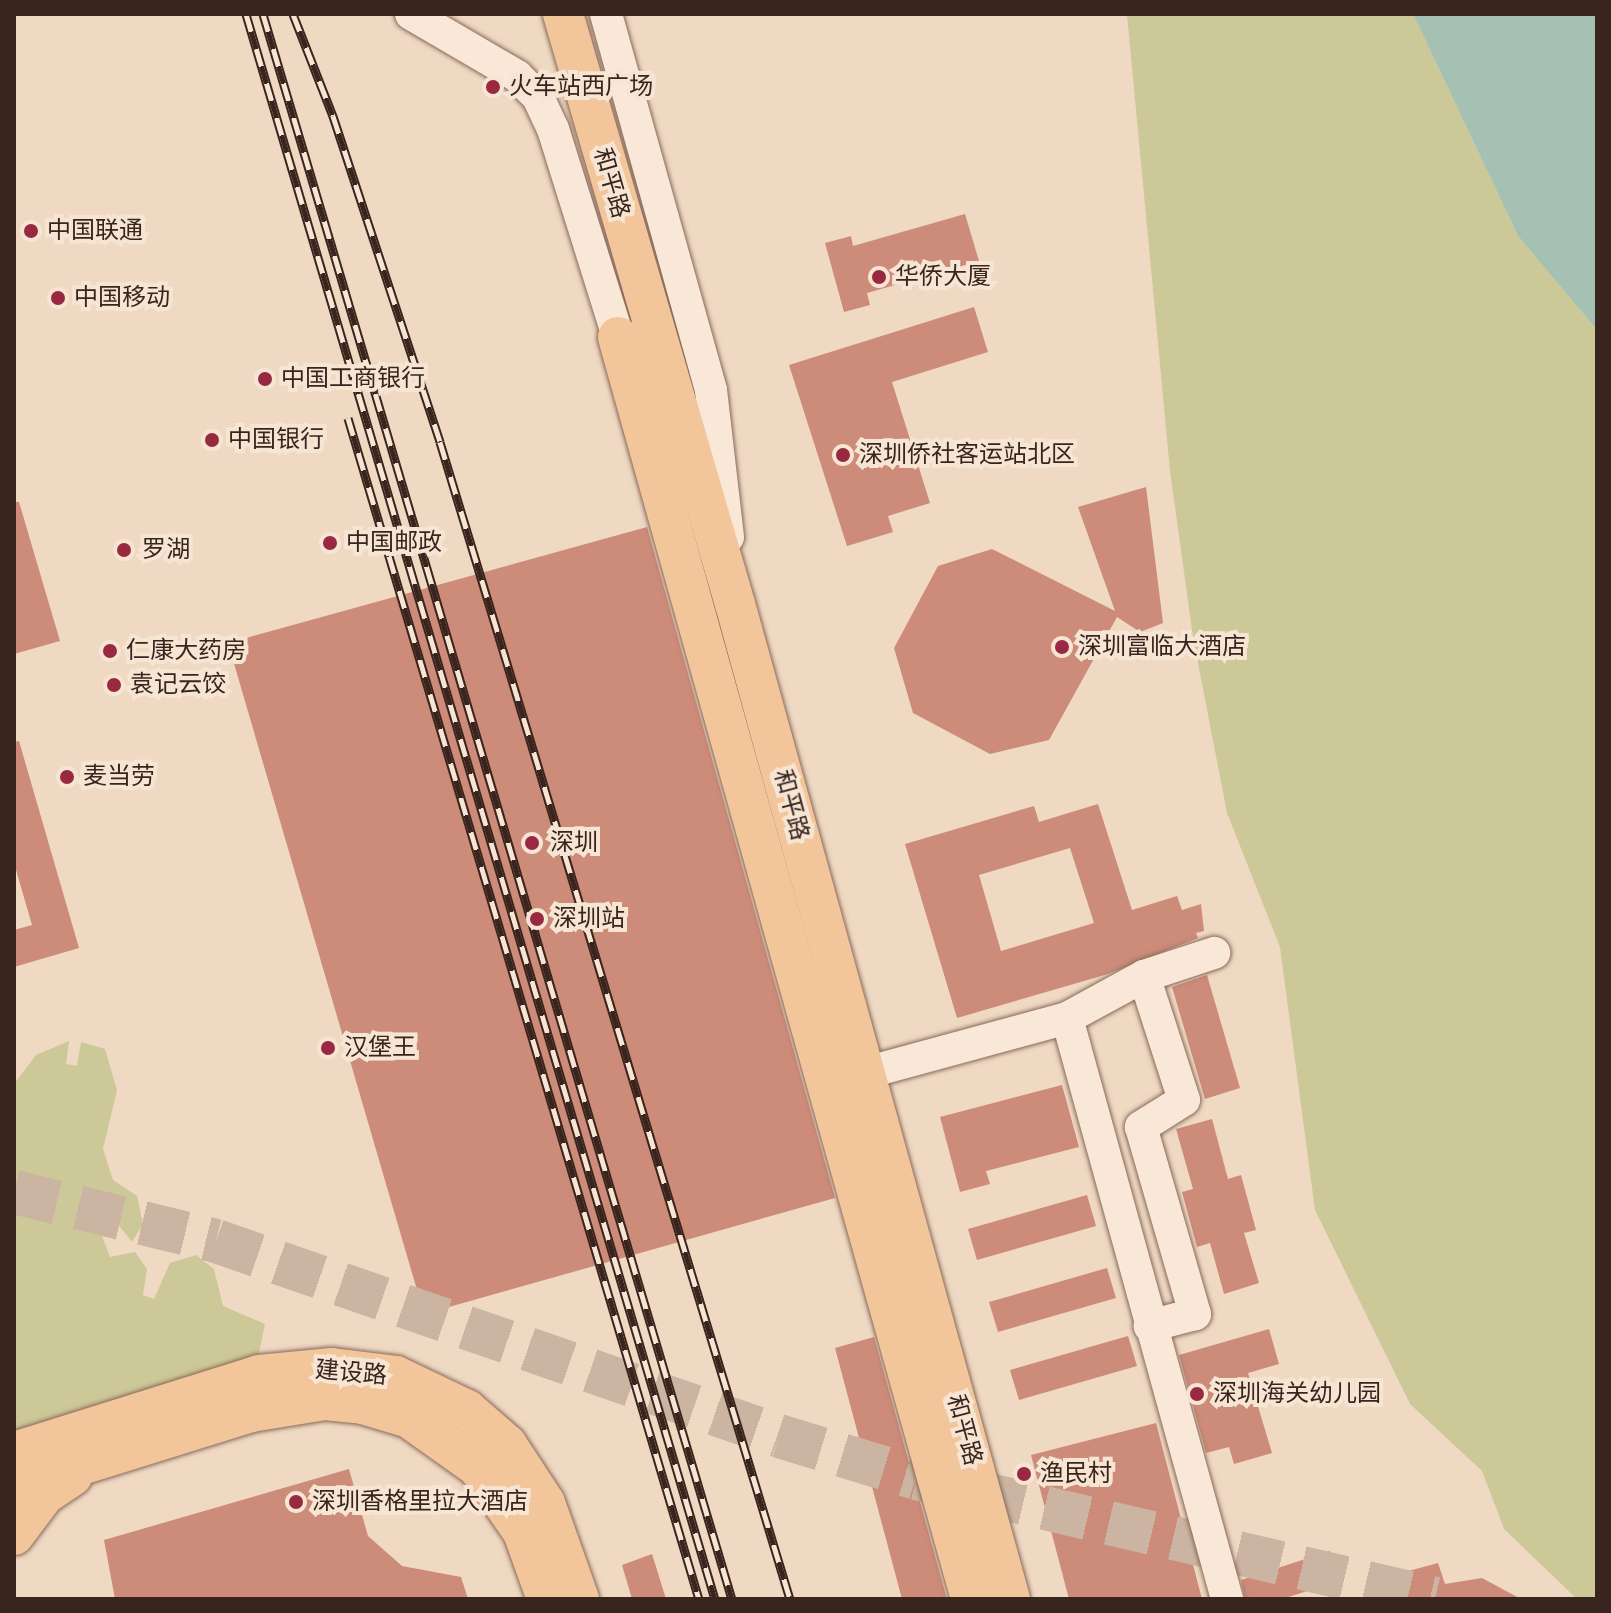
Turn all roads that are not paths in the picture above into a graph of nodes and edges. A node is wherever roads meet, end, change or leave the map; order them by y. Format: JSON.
{"nodes":[{"id":1,"x":411,"y":14,"type":"edge"},
{"id":2,"x":563,"y":14,"type":"edge"},
{"id":3,"x":606,"y":14,"type":"edge"},
{"id":4,"x":618,"y":337,"type":"joint"},
{"id":5,"x":735,"y":604,"type":"junction"},
{"id":6,"x":1214,"y":953,"type":"dead end"},
{"id":7,"x":1144,"y":976,"type":"junction"},
{"id":8,"x":1067,"y":1018,"type":"junction"},
{"id":9,"x":865,"y":1073,"type":"junction"},
{"id":10,"x":1150,"y":1326,"type":"junction"},
{"id":11,"x":14,"y":1452,"type":"edge"},
{"id":12,"x":99,"y":1459,"type":"junction"},
{"id":13,"x":14,"y":1486,"type":"edge"},
{"id":14,"x":14,"y":1535,"type":"edge"},
{"id":15,"x":547,"y":1599,"type":"edge"},
{"id":16,"x":579,"y":1599,"type":"edge"},
{"id":17,"x":971,"y":1599,"type":"edge"},
{"id":18,"x":1010,"y":1599,"type":"edge"},
{"id":19,"x":1227,"y":1599,"type":"edge"}],
"edges":[{"from":1,"to":4,"type":"street"},
{"from":2,"to":5,"type":"main road","name":"和平路"},
{"from":3,"to":5,"type":"street"},
{"from":4,"to":17,"type":"main road","name":"和平路"},
{"from":5,"to":9,"type":"main road","name":"和平路"},
{"from":6,"to":7,"type":"street"},
{"from":7,"to":8,"type":"street"},
{"from":7,"to":10,"type":"street"},
{"from":8,"to":9,"type":"street"},
{"from":8,"to":10,"type":"street"},
{"from":9,"to":18,"type":"main road","name":"和平路"},
{"from":10,"to":19,"type":"street"},
{"from":11,"to":16,"type":"main road","name":"建设路"},
{"from":12,"to":13,"type":"main road","name":"建设路"},
{"from":12,"to":14,"type":"main road"},
{"from":12,"to":15,"type":"main road","name":"建设路"}]}
